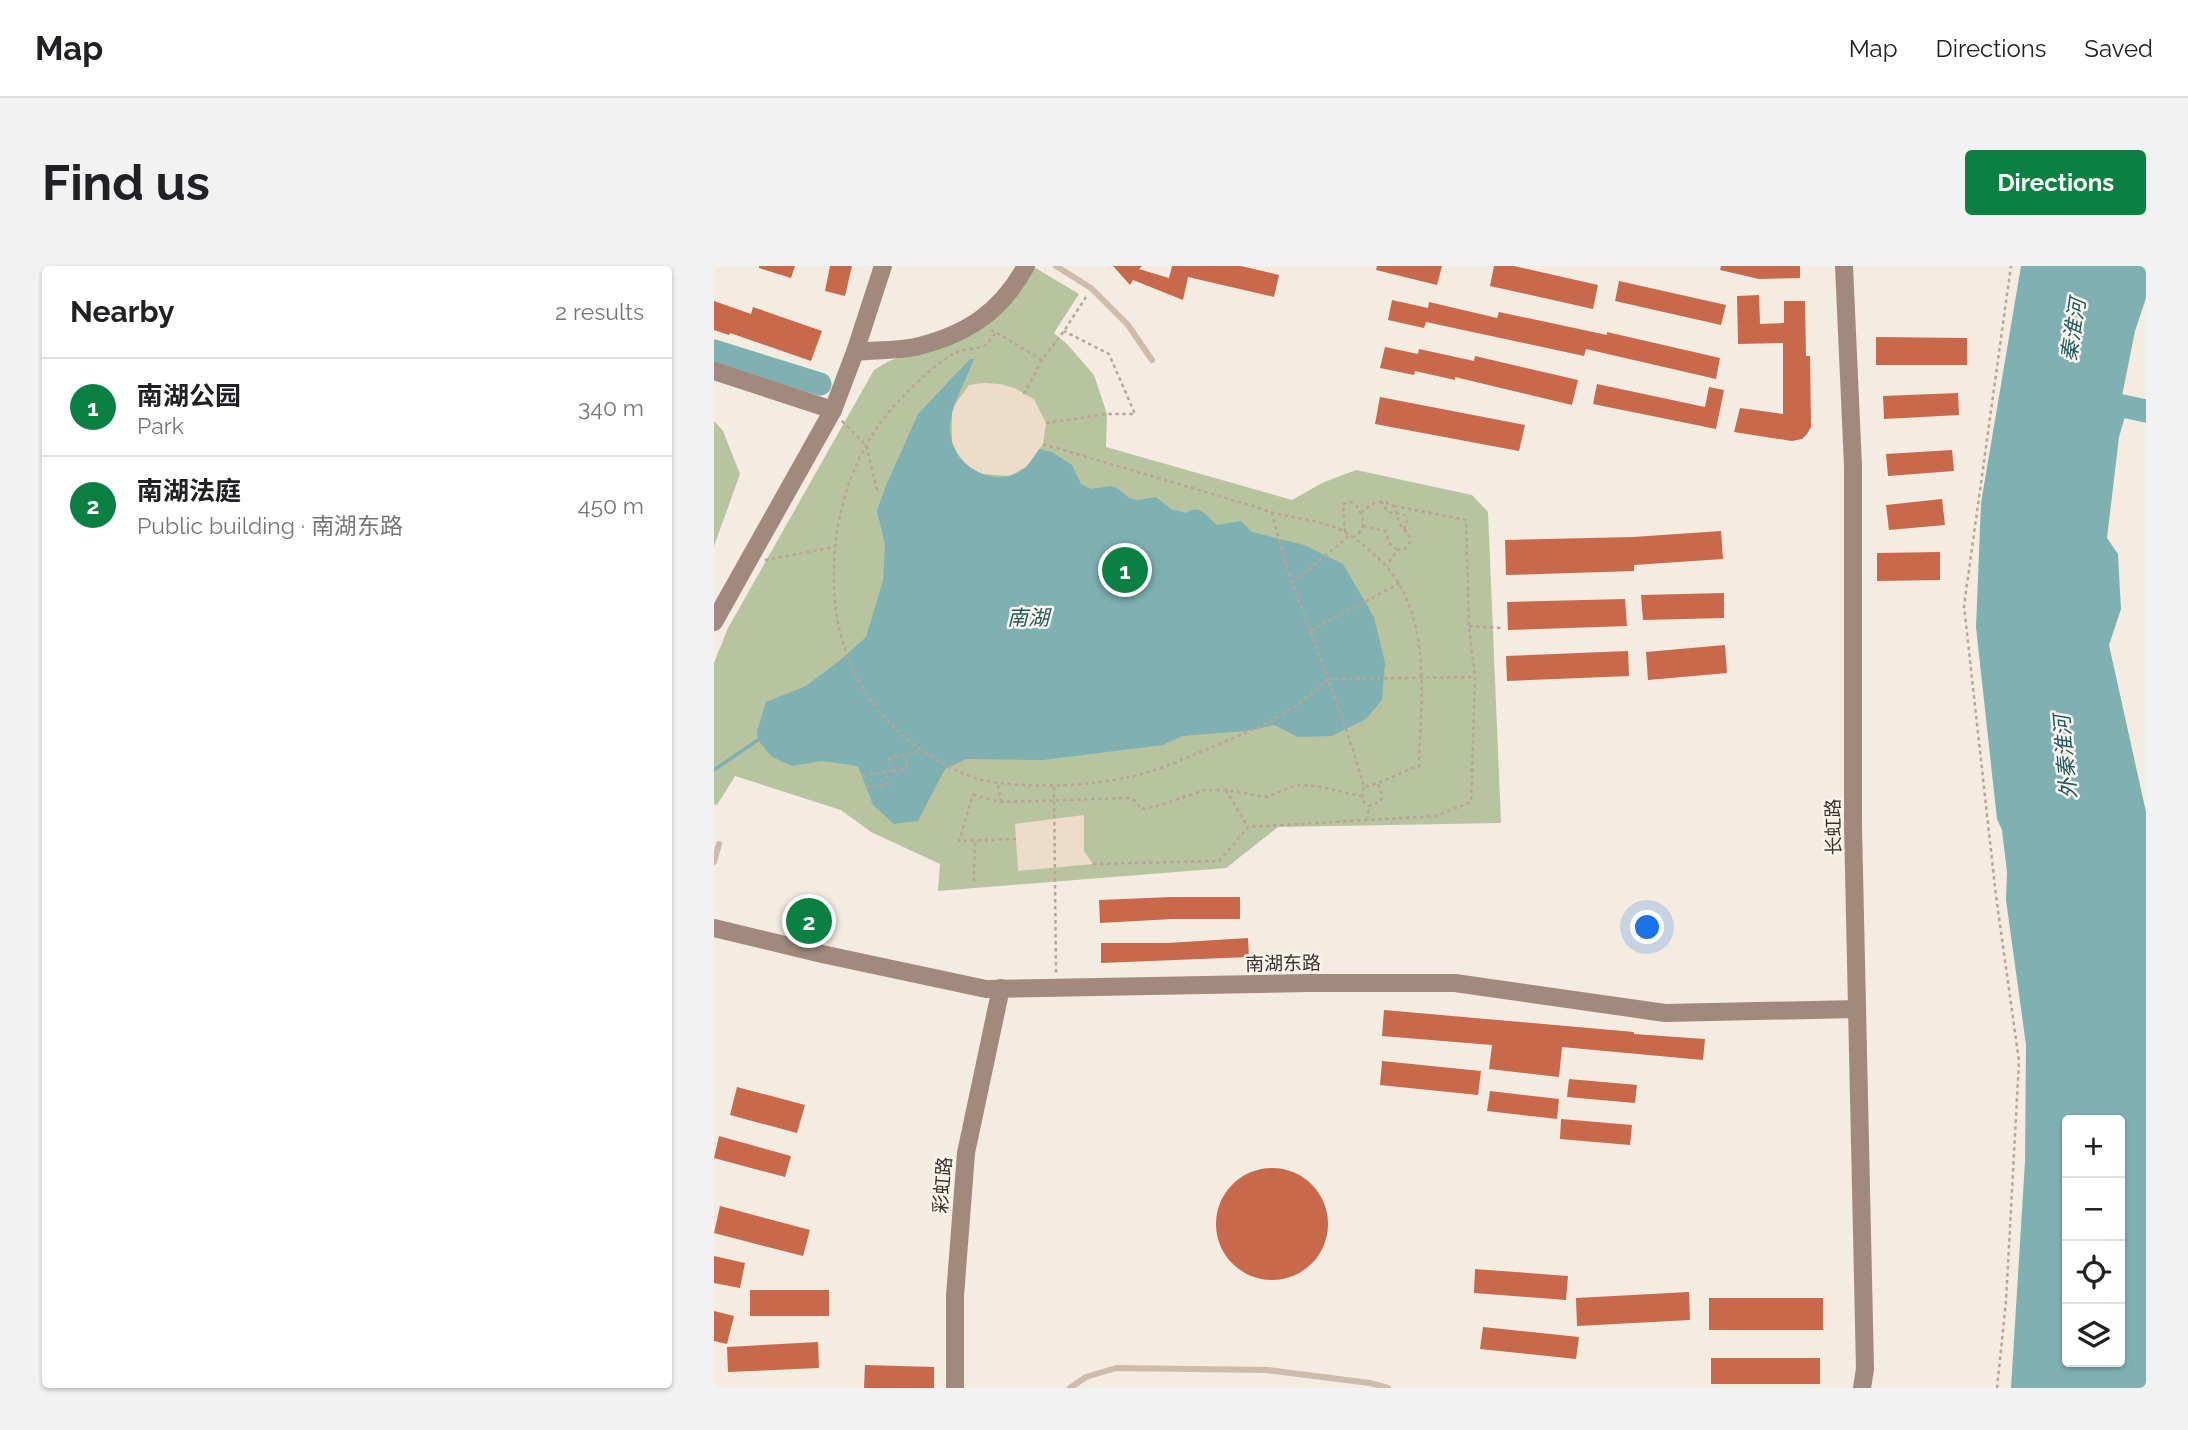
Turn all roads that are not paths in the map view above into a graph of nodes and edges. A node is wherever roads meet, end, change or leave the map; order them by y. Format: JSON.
{"nodes":[{"id":1,"x":883,"y":266,"type":"edge"},
{"id":2,"x":1026,"y":266,"type":"edge"},
{"id":3,"x":1056,"y":266,"type":"edge"},
{"id":4,"x":1844,"y":266,"type":"edge"},
{"id":5,"x":855,"y":352,"type":"junction"},
{"id":6,"x":1152,"y":360,"type":"dead end"},
{"id":7,"x":714,"y":371,"type":"edge"},
{"id":8,"x":833,"y":411,"type":"junction"},
{"id":9,"x":714,"y":622,"type":"edge"},
{"id":10,"x":719,"y":844,"type":"dead end"},
{"id":11,"x":714,"y":862,"type":"edge"},
{"id":12,"x":714,"y":928,"type":"edge"},
{"id":13,"x":1001,"y":988,"type":"junction"},
{"id":14,"x":1857,"y":1009,"type":"junction"},
{"id":15,"x":955,"y":1388,"type":"edge"},
{"id":16,"x":1070,"y":1388,"type":"edge"},
{"id":17,"x":1388,"y":1388,"type":"edge"},
{"id":18,"x":1862,"y":1388,"type":"edge"}],
"edges":[{"from":1,"to":5,"type":"street"},
{"from":2,"to":5,"type":"street"},
{"from":3,"to":6,"type":"lane"},
{"from":4,"to":14,"type":"street","name":"长虹路"},
{"from":5,"to":8,"type":"street"},
{"from":7,"to":8,"type":"street"},
{"from":8,"to":9,"type":"street"},
{"from":10,"to":11,"type":"lane"},
{"from":12,"to":13,"type":"street","name":"南湖东路"},
{"from":13,"to":14,"type":"street","name":"南湖东路"},
{"from":13,"to":15,"type":"street","name":"彩虹路"},
{"from":14,"to":18,"type":"street","name":"长虹路"},
{"from":16,"to":17,"type":"lane"}]}
